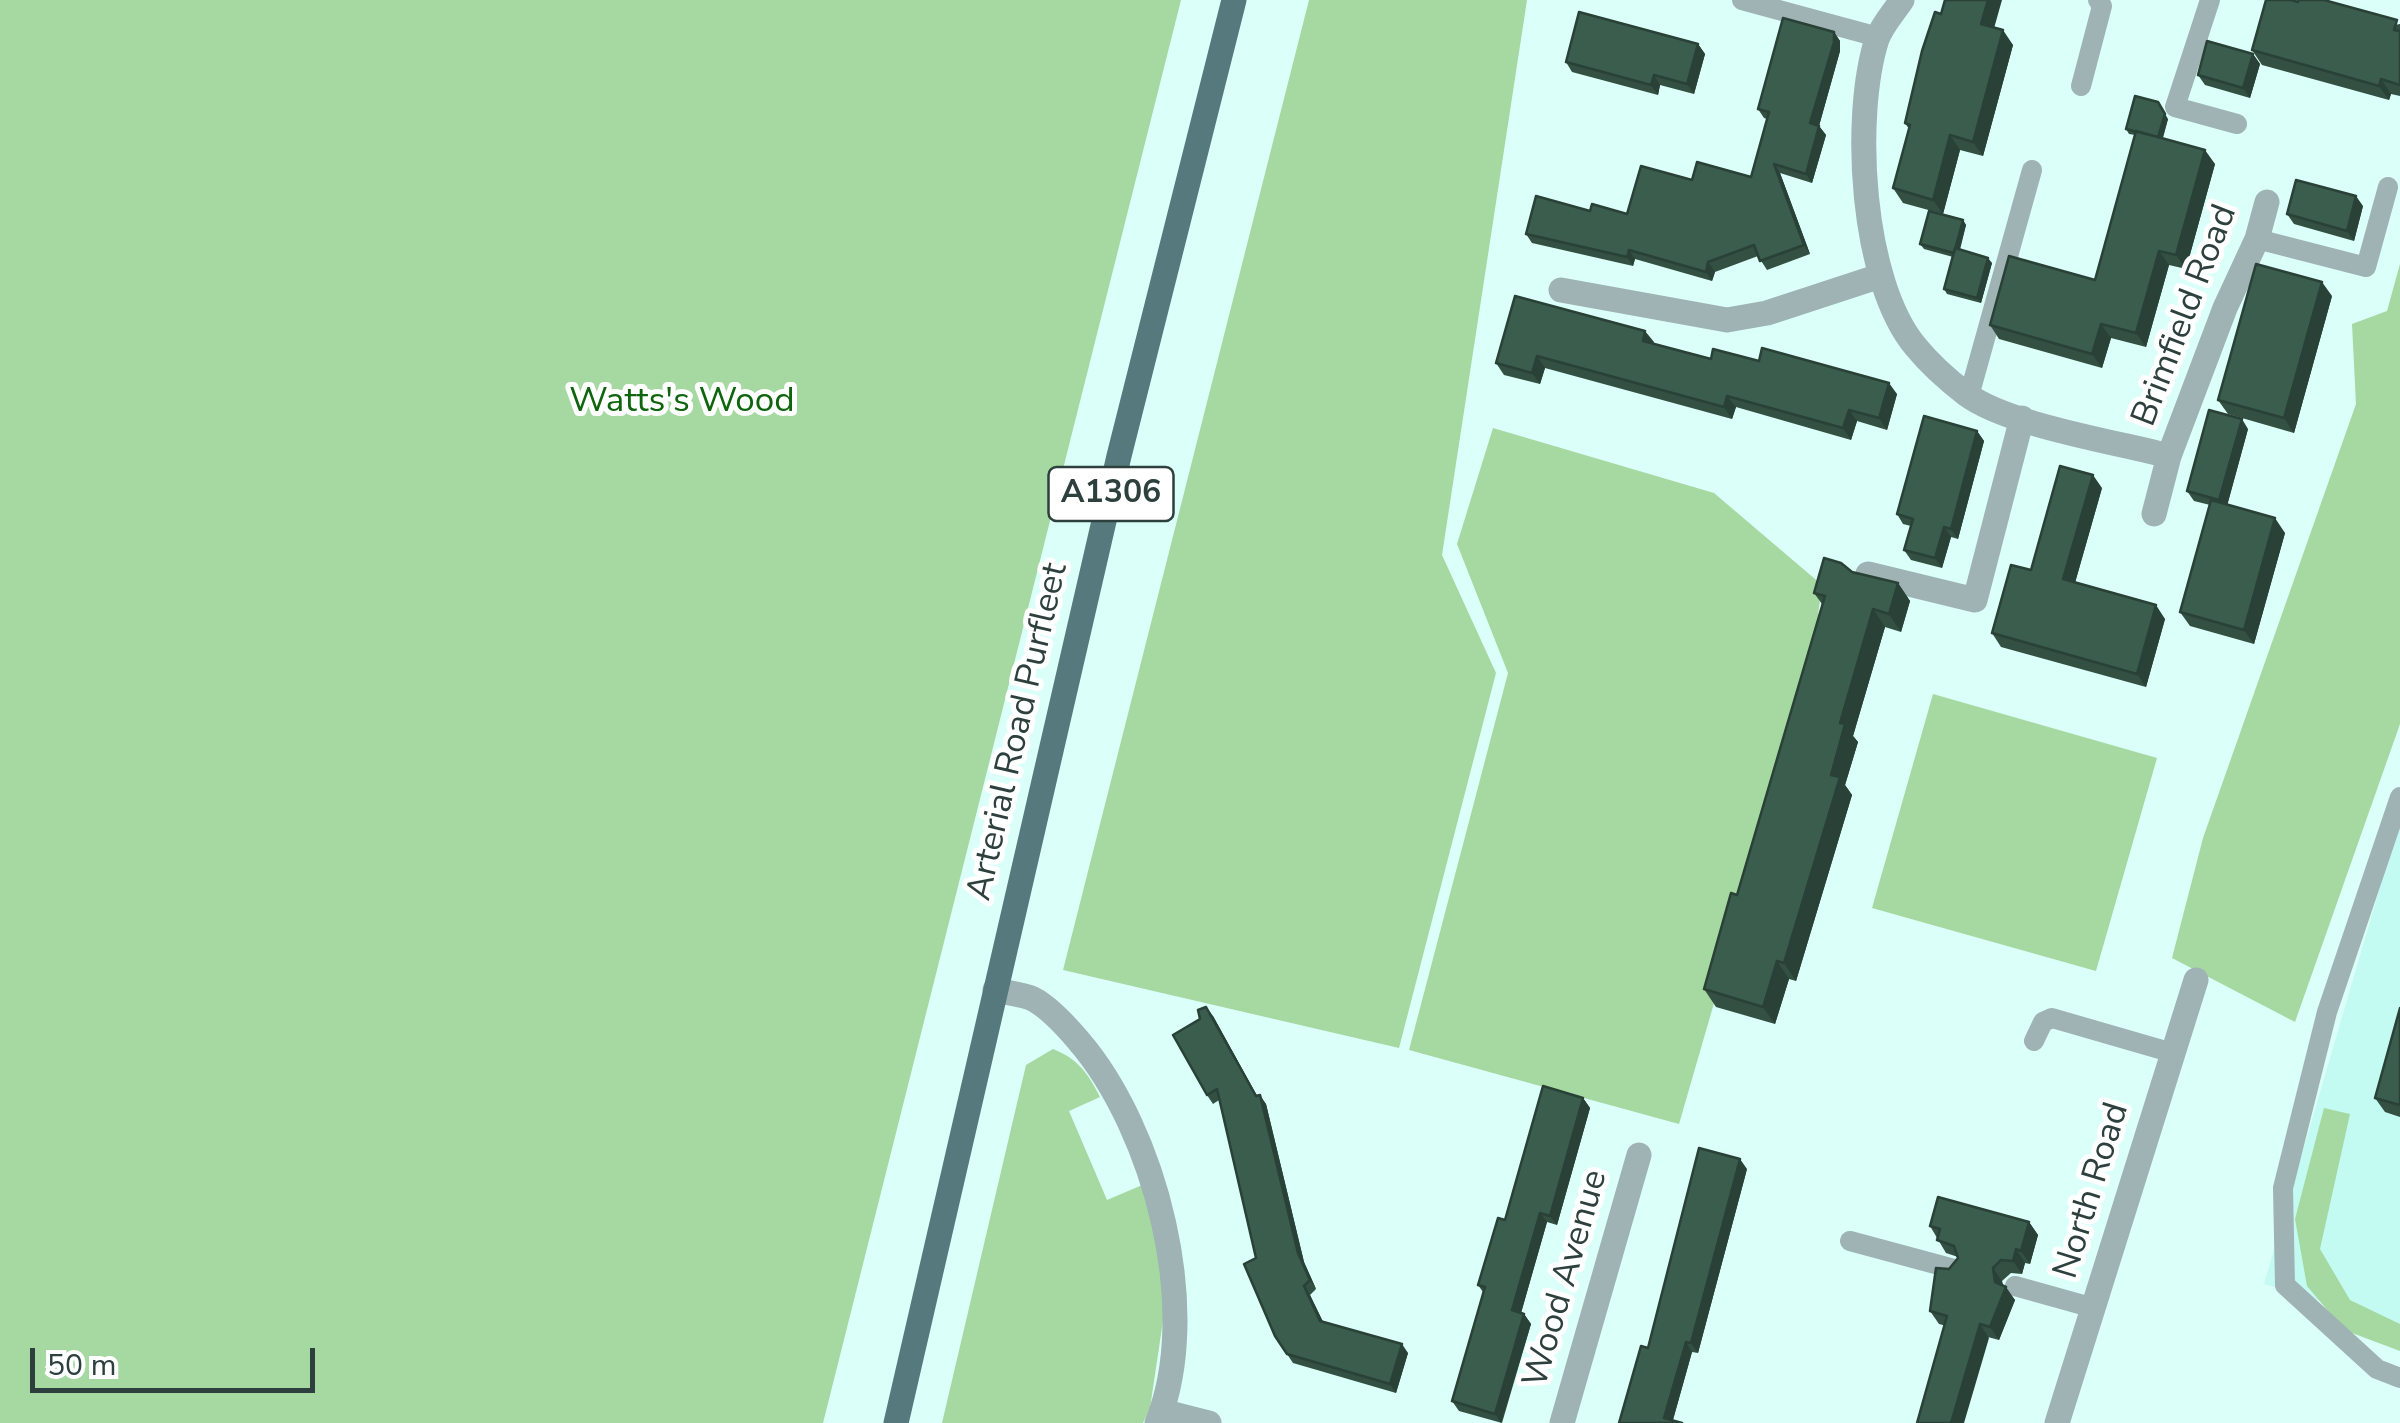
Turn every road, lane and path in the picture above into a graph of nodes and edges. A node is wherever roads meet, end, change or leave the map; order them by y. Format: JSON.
{"nodes":[{"id":1,"x":1234,"y":0,"type":"edge"},
{"id":2,"x":1742,"y":0,"type":"edge"},
{"id":3,"x":1902,"y":0,"type":"edge"},
{"id":4,"x":2098,"y":0,"type":"edge"},
{"id":5,"x":2210,"y":0,"type":"edge"},
{"id":6,"x":1878,"y":36,"type":"junction"},
{"id":7,"x":2080,"y":86,"type":"dead end"},
{"id":8,"x":2237,"y":124,"type":"dead end"},
{"id":9,"x":2032,"y":170,"type":"dead end"},
{"id":10,"x":2388,"y":187,"type":"dead end"},
{"id":11,"x":2267,"y":202,"type":"dead end"},
{"id":12,"x":2258,"y":239,"type":"junction"},
{"id":13,"x":1880,"y":276,"type":"junction"},
{"id":14,"x":1561,"y":290,"type":"dead end"},
{"id":15,"x":1968,"y":396,"type":"junction"},
{"id":16,"x":2022,"y":418,"type":"junction"},
{"id":17,"x":2169,"y":456,"type":"junction"},
{"id":18,"x":2154,"y":514,"type":"dead end"},
{"id":19,"x":1868,"y":574,"type":"edge"},
{"id":20,"x":2400,"y":798,"type":"edge"},
{"id":21,"x":2196,"y":980,"type":"dead end"},
{"id":22,"x":995,"y":990,"type":"junction"},
{"id":23,"x":2034,"y":1041,"type":"dead end"},
{"id":24,"x":2173,"y":1053,"type":"junction"},
{"id":25,"x":1639,"y":1155,"type":"dead end"},
{"id":26,"x":1850,"y":1240,"type":"dead end"},
{"id":27,"x":1954,"y":1269,"type":"edge"},
{"id":28,"x":2015,"y":1286,"type":"edge"},
{"id":29,"x":2094,"y":1308,"type":"junction"},
{"id":30,"x":2400,"y":1378,"type":"edge"},
{"id":31,"x":1160,"y":1417,"type":"edge"},
{"id":32,"x":896,"y":1423,"type":"edge"},
{"id":33,"x":1209,"y":1423,"type":"edge"},
{"id":34,"x":1562,"y":1423,"type":"edge"},
{"id":35,"x":2057,"y":1423,"type":"edge"}],
"edges":[{"from":1,"to":22,"type":"main road","name":"Arterial Road Purfleet","number":"A1306"},
{"from":2,"to":6,"type":"lane"},
{"from":3,"to":6,"type":"street","name":"Brimfield Road"},
{"from":4,"to":7,"type":"lane"},
{"from":5,"to":8,"type":"lane"},
{"from":6,"to":13,"type":"street","name":"Brimfield Road"},
{"from":9,"to":15,"type":"lane"},
{"from":10,"to":12,"type":"lane"},
{"from":11,"to":12,"type":"street","name":"Brimfield Road"},
{"from":12,"to":17,"type":"street","name":"Brimfield Road"},
{"from":13,"to":14,"type":"street"},
{"from":13,"to":15,"type":"street","name":"Brimfield Road"},
{"from":15,"to":16,"type":"street","name":"Brimfield Road"},
{"from":16,"to":17,"type":"street","name":"Brimfield Road"},
{"from":16,"to":19,"type":"street"},
{"from":17,"to":18,"type":"street","name":"Brimfield Road"},
{"from":20,"to":30,"type":"lane"},
{"from":21,"to":24,"type":"street","name":"North Road"},
{"from":22,"to":31,"type":"street"},
{"from":22,"to":32,"type":"main road","name":"Arterial Road Purfleet","number":"A1306"},
{"from":23,"to":24,"type":"lane"},
{"from":24,"to":29,"type":"street","name":"North Road"},
{"from":25,"to":34,"type":"street","name":"Wood Avenue"},
{"from":26,"to":27,"type":"lane"},
{"from":28,"to":29,"type":"lane"},
{"from":29,"to":35,"type":"street","name":"North Road"},
{"from":31,"to":33,"type":"street"}]}
